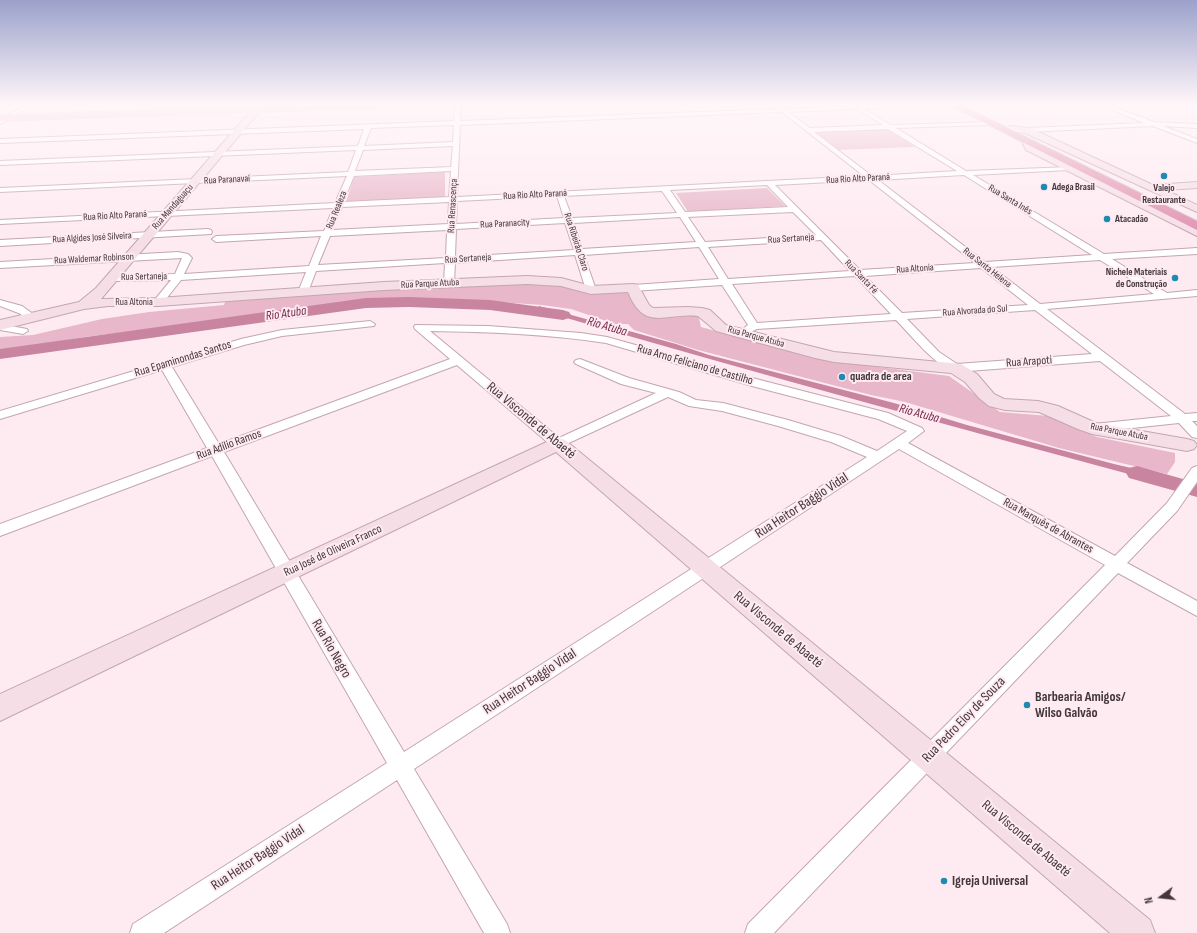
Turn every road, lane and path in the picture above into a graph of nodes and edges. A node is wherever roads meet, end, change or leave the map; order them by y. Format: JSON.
{"nodes":[{"id":1,"x":360,"y":148,"type":"edge"},
{"id":2,"x":223,"y":149,"type":"edge"},
{"id":3,"x":347,"y":149,"type":"edge"},
{"id":4,"x":456,"y":149,"type":"edge"},
{"id":5,"x":832,"y":149,"type":"edge"},
{"id":6,"x":925,"y":149,"type":"edge"},
{"id":7,"x":1030,"y":149,"type":"edge"},
{"id":8,"x":1051,"y":149,"type":"edge"},
{"id":9,"x":1051,"y":149,"type":"edge"},
{"id":10,"x":1057,"y":149,"type":"edge"},
{"id":11,"x":218,"y":154,"type":"junction"},
{"id":12,"x":0,"y":163,"type":"edge"},
{"id":13,"x":1069,"y":168,"type":"junction"},
{"id":14,"x":455,"y":169,"type":"junction"},
{"id":15,"x":966,"y":173,"type":"junction"},
{"id":16,"x":351,"y":174,"type":"junction"},
{"id":17,"x":870,"y":178,"type":"junction"},
{"id":18,"x":195,"y":181,"type":"junction"},
{"id":19,"x":769,"y":183,"type":"junction"},
{"id":20,"x":1197,"y":185,"type":"edge"},
{"id":21,"x":1151,"y":188,"type":"junction"},
{"id":22,"x":665,"y":189,"type":"junction"},
{"id":23,"x":0,"y":190,"type":"edge"},
{"id":24,"x":560,"y":194,"type":"junction"},
{"id":25,"x":453,"y":199,"type":"junction"},
{"id":26,"x":338,"y":205,"type":"junction"},
{"id":27,"x":795,"y":209,"type":"junction"},
{"id":28,"x":1197,"y":209,"type":"edge"},
{"id":29,"x":167,"y":214,"type":"junction"},
{"id":30,"x":683,"y":214,"type":"junction"},
{"id":31,"x":1197,"y":218,"type":"edge"},
{"id":32,"x":29,"y":220,"type":"junction"},
{"id":33,"x":569,"y":221,"type":"junction"},
{"id":34,"x":0,"y":222,"type":"edge"},
{"id":35,"x":1197,"y":226,"type":"edge"},
{"id":36,"x":451,"y":228,"type":"junction"},
{"id":37,"x":208,"y":232,"type":"dead end"},
{"id":38,"x":1197,"y":232,"type":"edge"},
{"id":39,"x":327,"y":234,"type":"junction"},
{"id":40,"x":149,"y":235,"type":"junction"},
{"id":41,"x":823,"y":237,"type":"junction"},
{"id":42,"x":216,"y":239,"type":"dead end"},
{"id":43,"x":0,"y":243,"type":"edge"},
{"id":44,"x":703,"y":245,"type":"junction"},
{"id":45,"x":1197,"y":251,"type":"edge"},
{"id":46,"x":580,"y":252,"type":"junction"},
{"id":47,"x":130,"y":257,"type":"junction"},
{"id":48,"x":1104,"y":258,"type":"junction"},
{"id":49,"x":450,"y":261,"type":"junction"},
{"id":50,"x":0,"y":265,"type":"edge"},
{"id":51,"x":983,"y":265,"type":"junction"},
{"id":52,"x":313,"y":268,"type":"junction"},
{"id":53,"x":857,"y":273,"type":"junction"},
{"id":54,"x":178,"y":276,"type":"junction"},
{"id":55,"x":112,"y":278,"type":"junction"},
{"id":56,"x":724,"y":282,"type":"junction"},
{"id":57,"x":450,"y":283,"type":"junction"},
{"id":58,"x":633,"y":288,"type":"junction"},
{"id":59,"x":591,"y":290,"type":"junction"},
{"id":60,"x":303,"y":292,"type":"junction"},
{"id":61,"x":1197,"y":294,"type":"edge"},
{"id":62,"x":1165,"y":296,"type":"junction"},
{"id":63,"x":105,"y":301,"type":"junction"},
{"id":64,"x":158,"y":302,"type":"junction"},
{"id":65,"x":0,"y":303,"type":"edge"},
{"id":66,"x":1037,"y":306,"type":"junction"},
{"id":67,"x":898,"y":316,"type":"junction"},
{"id":68,"x":370,"y":324,"type":"dead end"},
{"id":69,"x":25,"y":325,"type":"junction"},
{"id":70,"x":0,"y":326,"type":"edge"},
{"id":71,"x":419,"y":327,"type":"joint"},
{"id":72,"x":747,"y":330,"type":"junction"},
{"id":73,"x":0,"y":334,"type":"edge"},
{"id":74,"x":1102,"y":357,"type":"junction"},
{"id":75,"x":458,"y":360,"type":"junction"},
{"id":76,"x":580,"y":362,"type":"dead end"},
{"id":77,"x":165,"y":364,"type":"junction"},
{"id":78,"x":955,"y":368,"type":"junction"},
{"id":79,"x":667,"y":393,"type":"junction"},
{"id":80,"x":0,"y":415,"type":"edge"},
{"id":81,"x":1197,"y":417,"type":"edge"},
{"id":82,"x":1182,"y":419,"type":"junction"},
{"id":83,"x":1092,"y":428,"type":"junction"},
{"id":84,"x":917,"y":431,"type":"joint"},
{"id":85,"x":898,"y":443,"type":"junction"},
{"id":86,"x":1194,"y":443,"type":"edge"},
{"id":87,"x":558,"y":444,"type":"junction"},
{"id":88,"x":215,"y":450,"type":"junction"},
{"id":89,"x":878,"y":456,"type":"junction"},
{"id":90,"x":1196,"y":472,"type":"edge"},
{"id":91,"x":0,"y":530,"type":"edge"},
{"id":92,"x":1116,"y":564,"type":"junction"},
{"id":93,"x":705,"y":568,"type":"junction"},
{"id":94,"x":287,"y":573,"type":"junction"},
{"id":95,"x":1197,"y":609,"type":"edge"},
{"id":96,"x":0,"y":708,"type":"edge"},
{"id":97,"x":928,"y":757,"type":"junction"},
{"id":98,"x":400,"y":766,"type":"junction"},
{"id":99,"x":142,"y":933,"type":"edge"},
{"id":100,"x":498,"y":933,"type":"edge"},
{"id":101,"x":757,"y":933,"type":"edge"},
{"id":102,"x":1137,"y":933,"type":"edge"}],
"edges":[{"from":1,"to":16,"type":"street","name":"Rua Realeza"},
{"from":2,"to":11,"type":"street","name":"Rua Mandaguaçu"},
{"from":3,"to":11,"type":"street"},
{"from":4,"to":14,"type":"street","name":"Rua Renascença"},
{"from":5,"to":17,"type":"street","name":"Rua Santa Helena"},
{"from":6,"to":15,"type":"street","name":"Rua Santa Inês"},
{"from":7,"to":13,"type":"street"},
{"from":8,"to":31,"type":"highway"},
{"from":9,"to":35,"type":"highway"},
{"from":10,"to":21,"type":"street"},
{"from":11,"to":12,"type":"street"},
{"from":11,"to":18,"type":"street","name":"Rua Mandaguaçu"},
{"from":13,"to":15,"type":"street","name":"Rua Rio Alto Paraná"},
{"from":13,"to":38,"type":"street"},
{"from":14,"to":16,"type":"street","name":"Rua Paranavaí"},
{"from":14,"to":25,"type":"street","name":"Rua Renascença"},
{"from":15,"to":17,"type":"street","name":"Rua Rio Alto Paraná"},
{"from":15,"to":48,"type":"street","name":"Rua Santa Inês"},
{"from":16,"to":18,"type":"street","name":"Rua Paranavaí"},
{"from":16,"to":26,"type":"street","name":"Rua Realeza"},
{"from":17,"to":19,"type":"street","name":"Rua Rio Alto Paraná"},
{"from":17,"to":51,"type":"street","name":"Rua Santa Helena"},
{"from":18,"to":23,"type":"street","name":"Rua Paranavaí"},
{"from":18,"to":29,"type":"street","name":"Rua Mandaguaçu"},
{"from":19,"to":22,"type":"street","name":"Rua Rio Alto Paraná"},
{"from":19,"to":27,"type":"street","name":"Rua Santa Fé"},
{"from":20,"to":21,"type":"street"},
{"from":21,"to":28,"type":"street"},
{"from":22,"to":24,"type":"street","name":"Rua Rio Alto Paraná"},
{"from":22,"to":30,"type":"street"},
{"from":24,"to":25,"type":"street","name":"Rua Rio Alto Paraná"},
{"from":24,"to":33,"type":"street","name":"Rua Ribeirão Claro"},
{"from":25,"to":26,"type":"street","name":"Rua Rio Alto Paraná"},
{"from":25,"to":36,"type":"street","name":"Rua Renascença"},
{"from":26,"to":29,"type":"street","name":"Rua Rio Alto Paraná"},
{"from":26,"to":39,"type":"street","name":"Rua Realeza"},
{"from":27,"to":30,"type":"street","name":"Rua Paranacity"},
{"from":27,"to":41,"type":"street","name":"Rua Santa Fé"},
{"from":29,"to":32,"type":"street","name":"Rua Rio Alto Paraná"},
{"from":29,"to":40,"type":"street","name":"Rua Mandaguaçu"},
{"from":30,"to":33,"type":"street","name":"Rua Paranacity"},
{"from":30,"to":44,"type":"street"},
{"from":32,"to":34,"type":"street","name":"Rua Rio Alto Paraná"},
{"from":32,"to":43,"type":"street"},
{"from":33,"to":36,"type":"street","name":"Rua Paranacity"},
{"from":33,"to":46,"type":"street","name":"Rua Ribeirão Claro"},
{"from":36,"to":39,"type":"street","name":"Rua Paranacity"},
{"from":36,"to":49,"type":"street","name":"Rua Renascença"},
{"from":37,"to":40,"type":"street","name":"Rua Algides José Silveira"},
{"from":39,"to":42,"type":"street","name":"Rua Paranacity"},
{"from":39,"to":52,"type":"street","name":"Rua Realeza"},
{"from":40,"to":43,"type":"street","name":"Rua Algides José Silveira"},
{"from":40,"to":47,"type":"street","name":"Rua Mandaguaçu"},
{"from":41,"to":44,"type":"street","name":"Rua Sertaneja"},
{"from":41,"to":53,"type":"street","name":"Rua Santa Fé"},
{"from":44,"to":46,"type":"street","name":"Rua Sertaneja"},
{"from":44,"to":56,"type":"street"},
{"from":45,"to":48,"type":"street","name":"Rua Altonia"},
{"from":46,"to":49,"type":"street","name":"Rua Sertaneja"},
{"from":46,"to":59,"type":"street","name":"Rua Ribeirão Claro"},
{"from":47,"to":50,"type":"street","name":"Rua Waldemar Robinson"},
{"from":47,"to":54,"type":"street","name":"Rua Waldemar Robinson"},
{"from":47,"to":55,"type":"street","name":"Rua Mandaguaçu"},
{"from":48,"to":51,"type":"street","name":"Rua Altonia"},
{"from":48,"to":62,"type":"street","name":"Rua Santa Inês"},
{"from":49,"to":52,"type":"street","name":"Rua Sertaneja"},
{"from":49,"to":57,"type":"street","name":"Rua Renascença"},
{"from":51,"to":53,"type":"street","name":"Rua Altonia"},
{"from":51,"to":66,"type":"street","name":"Rua Santa Helena"},
{"from":52,"to":54,"type":"street","name":"Rua Sertaneja"},
{"from":52,"to":60,"type":"street","name":"Rua Realeza"},
{"from":53,"to":56,"type":"street","name":"Rua Altonia"},
{"from":53,"to":67,"type":"street","name":"Rua Santa Fé"},
{"from":54,"to":55,"type":"street","name":"Rua Sertaneja"},
{"from":54,"to":64,"type":"street"},
{"from":55,"to":63,"type":"street","name":"Rua Mandaguaçu"},
{"from":56,"to":58,"type":"street","name":"Rua Altonia"},
{"from":56,"to":72,"type":"street"},
{"from":57,"to":59,"type":"street","name":"Rua Parque Atuba"},
{"from":57,"to":60,"type":"street","name":"Rua Parque Atuba"},
{"from":58,"to":59,"type":"street","name":"Rua Parque Atuba"},
{"from":58,"to":72,"type":"street","name":"Rua Parque Atuba"},
{"from":60,"to":64,"type":"street","name":"Rua Parque Atuba"},
{"from":61,"to":62,"type":"street","name":"Rua Alvorada do Sul"},
{"from":62,"to":66,"type":"street","name":"Rua Alvorada do Sul"},
{"from":63,"to":64,"type":"street","name":"Rua Altonia"},
{"from":63,"to":69,"type":"street","name":"Rua Altonia"},
{"from":63,"to":69,"type":"street","name":"Rua Altonia"},
{"from":65,"to":69,"type":"street"},
{"from":66,"to":67,"type":"street","name":"Rua Alvorada do Sul"},
{"from":66,"to":74,"type":"street","name":"Rua Santa Helena"},
{"from":67,"to":72,"type":"street","name":"Rua Alvorada do Sul"},
{"from":67,"to":78,"type":"street","name":"Rua Santa Fé"},
{"from":68,"to":77,"type":"street","name":"Rua Epaminondas Santos"},
{"from":69,"to":70,"type":"street","name":"Rua Altonia"},
{"from":69,"to":73,"type":"street","name":"Rua Altonia"},
{"from":71,"to":75,"type":"street","name":"Rua Visconde de Abaeté"},
{"from":71,"to":84,"type":"street","name":"Rua Arno Feliciano de Castilho"},
{"from":72,"to":78,"type":"street","name":"Rua Parque Atuba"},
{"from":74,"to":78,"type":"street","name":"Rua Arapoti"},
{"from":74,"to":82,"type":"street","name":"Rua Santa Helena"},
{"from":75,"to":87,"type":"street","name":"Rua Visconde de Abaeté"},
{"from":75,"to":88,"type":"street","name":"Rua Adílio Ramos"},
{"from":76,"to":79,"type":"street"},
{"from":77,"to":80,"type":"street","name":"Rua Epaminondas Santos"},
{"from":77,"to":88,"type":"street","name":"Rua Rio Negro"},
{"from":78,"to":83,"type":"street","name":"Rua Parque Atuba"},
{"from":79,"to":87,"type":"street","name":"Rua José de Oliveira Franco"},
{"from":79,"to":89,"type":"street"},
{"from":81,"to":82,"type":"street"},
{"from":82,"to":83,"type":"street"},
{"from":82,"to":86,"type":"street","name":"Rua Santa Helena"},
{"from":83,"to":86,"type":"street","name":"Rua Parque Atuba"},
{"from":84,"to":85,"type":"street","name":"Rua Heitor Baggio Vidal"},
{"from":85,"to":89,"type":"street","name":"Rua Heitor Baggio Vidal"},
{"from":85,"to":92,"type":"street","name":"Rua Marquês de Abrantes"},
{"from":87,"to":93,"type":"street","name":"Rua Visconde de Abaeté"},
{"from":87,"to":94,"type":"street","name":"Rua José de Oliveira Franco"},
{"from":88,"to":91,"type":"street","name":"Rua Adílio Ramos"},
{"from":88,"to":94,"type":"street","name":"Rua Rio Negro"},
{"from":89,"to":93,"type":"street","name":"Rua Heitor Baggio Vidal"},
{"from":90,"to":92,"type":"street","name":"Rua Pedro Eloy de Souza"},
{"from":92,"to":95,"type":"street","name":"Rua Marquês de Abrantes"},
{"from":92,"to":97,"type":"street","name":"Rua Pedro Eloy de Souza"},
{"from":93,"to":97,"type":"street","name":"Rua Visconde de Abaeté"},
{"from":93,"to":98,"type":"street","name":"Rua Heitor Baggio Vidal"},
{"from":94,"to":96,"type":"street","name":"Rua José de Oliveira Franco"},
{"from":94,"to":98,"type":"street","name":"Rua Rio Negro"},
{"from":97,"to":101,"type":"street","name":"Rua Pedro Eloy de Souza"},
{"from":97,"to":102,"type":"street","name":"Rua Visconde de Abaeté"},
{"from":98,"to":99,"type":"street","name":"Rua Heitor Baggio Vidal"},
{"from":98,"to":100,"type":"street","name":"Rua Rio Negro"}]}
